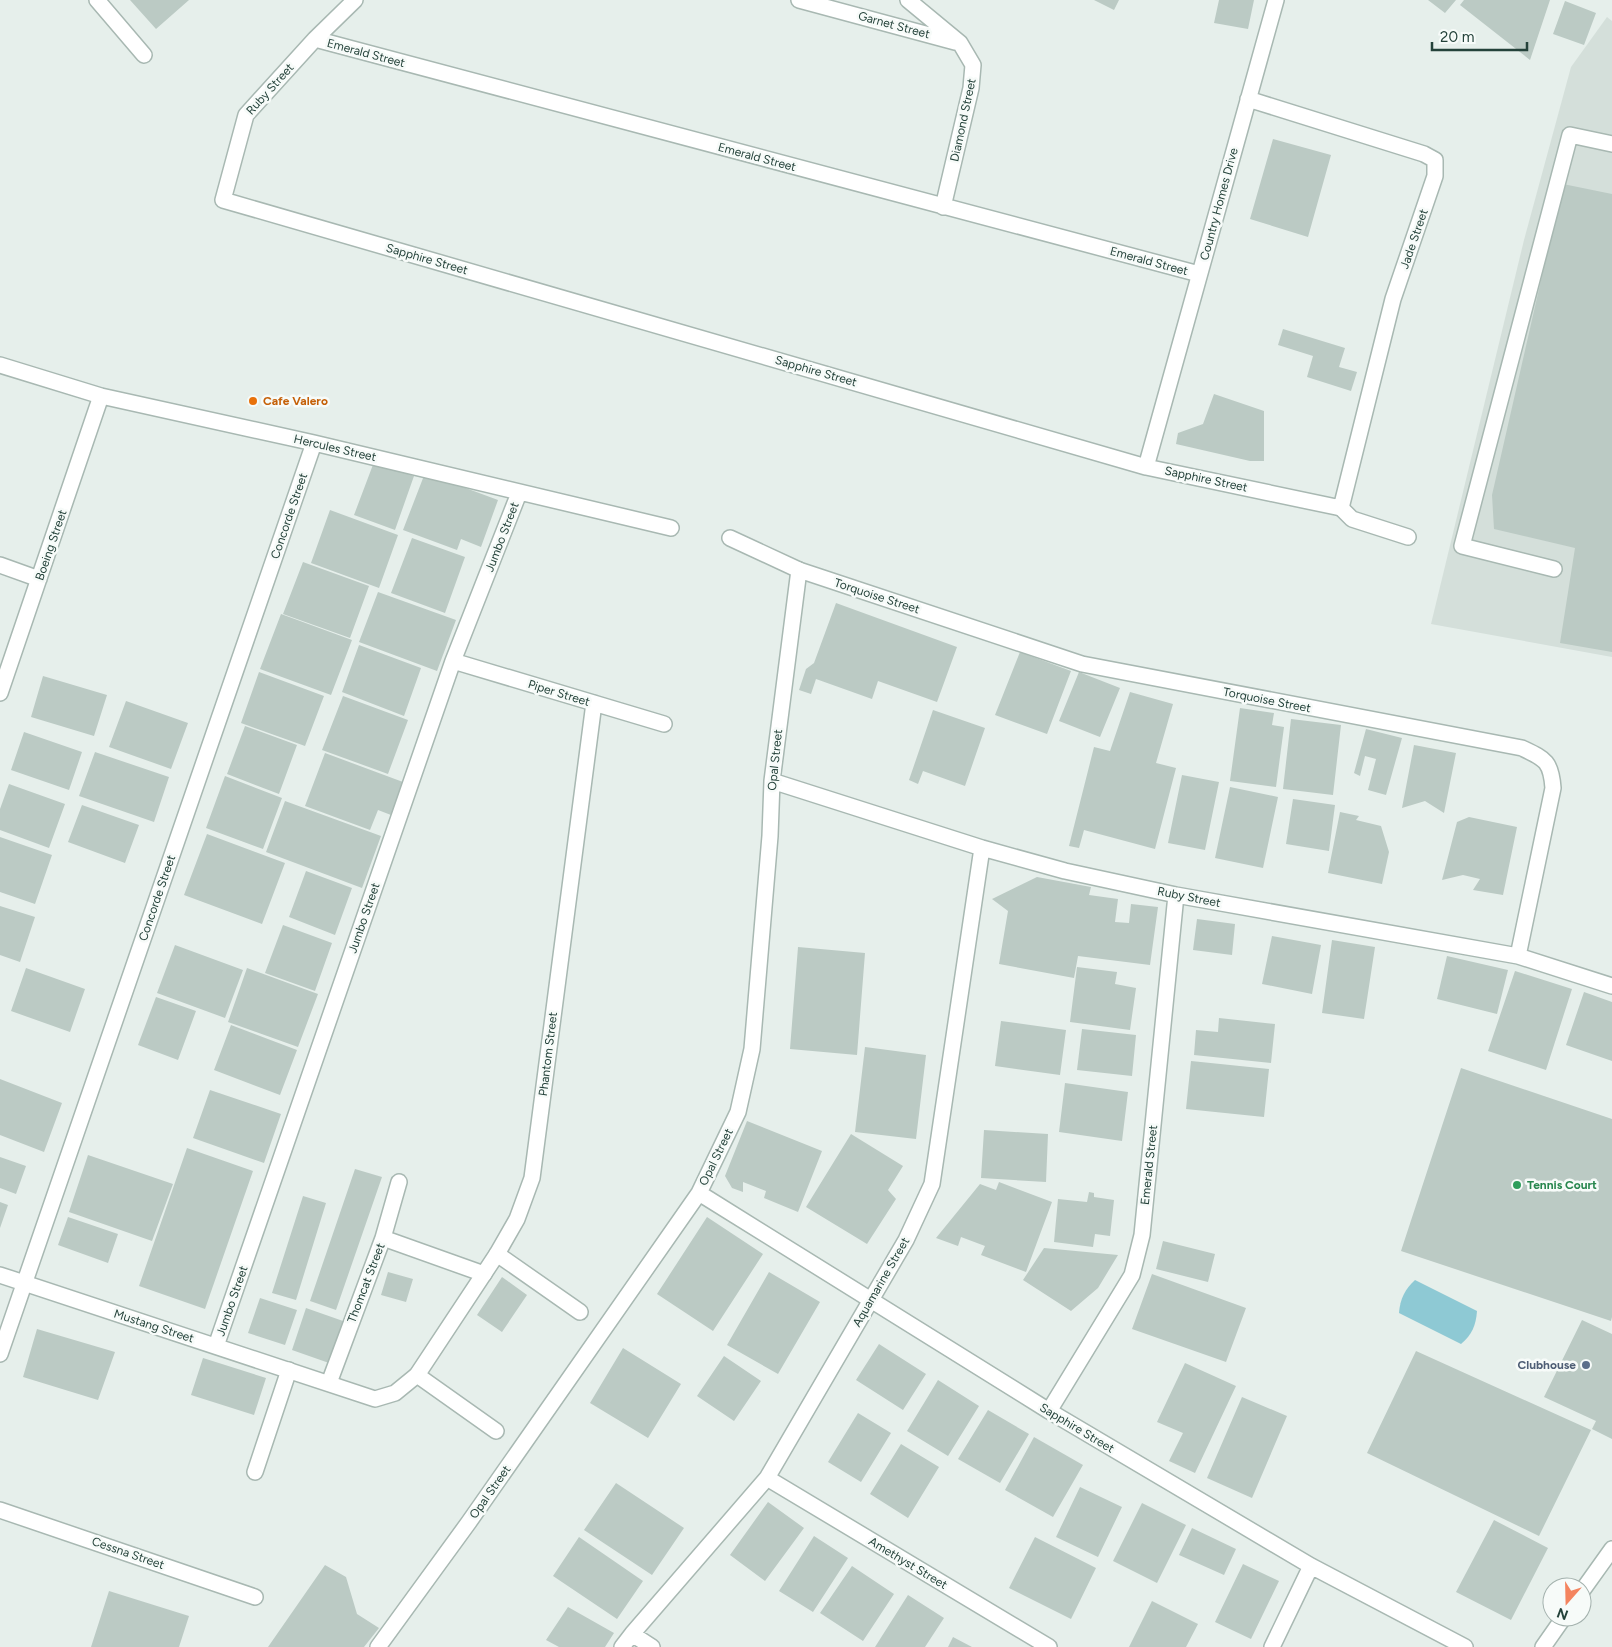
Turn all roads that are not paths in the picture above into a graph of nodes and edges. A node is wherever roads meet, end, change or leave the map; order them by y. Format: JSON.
{"nodes":[{"id":1,"x":97,"y":0,"type":"edge"},
{"id":2,"x":355,"y":0,"type":"edge"},
{"id":3,"x":799,"y":0,"type":"edge"},
{"id":4,"x":908,"y":0,"type":"edge"},
{"id":5,"x":1276,"y":0,"type":"edge"},
{"id":6,"x":315,"y":39,"type":"junction"},
{"id":7,"x":960,"y":43,"type":"junction"},
{"id":8,"x":144,"y":56,"type":"dead end"},
{"id":9,"x":1248,"y":99,"type":"junction"},
{"id":10,"x":1612,"y":144,"type":"edge"},
{"id":11,"x":223,"y":200,"type":"joint"},
{"id":12,"x":943,"y":207,"type":"junction"},
{"id":13,"x":1199,"y":274,"type":"junction"},
{"id":14,"x":0,"y":365,"type":"edge"},
{"id":15,"x":101,"y":396,"type":"junction"},
{"id":16,"x":314,"y":442,"type":"junction"},
{"id":17,"x":1146,"y":467,"type":"junction"},
{"id":18,"x":519,"y":493,"type":"junction"},
{"id":19,"x":1341,"y":508,"type":"junction"},
{"id":20,"x":671,"y":528,"type":"dead end"},
{"id":21,"x":1408,"y":537,"type":"dead end"},
{"id":22,"x":730,"y":538,"type":"dead end"},
{"id":23,"x":0,"y":565,"type":"edge"},
{"id":24,"x":1554,"y":569,"type":"dead end"},
{"id":25,"x":799,"y":570,"type":"junction"},
{"id":26,"x":39,"y":579,"type":"junction"},
{"id":27,"x":453,"y":661,"type":"junction"},
{"id":28,"x":0,"y":693,"type":"edge"},
{"id":29,"x":594,"y":703,"type":"junction"},
{"id":30,"x":664,"y":724,"type":"dead end"},
{"id":31,"x":772,"y":781,"type":"junction"},
{"id":32,"x":982,"y":848,"type":"junction"},
{"id":33,"x":1176,"y":895,"type":"junction"},
{"id":34,"x":1518,"y":956,"type":"junction"},
{"id":35,"x":1612,"y":986,"type":"edge"},
{"id":36,"x":399,"y":1182,"type":"dead end"},
{"id":37,"x":698,"y":1193,"type":"junction"},
{"id":38,"x":383,"y":1238,"type":"junction"},
{"id":39,"x":497,"y":1254,"type":"junction"},
{"id":40,"x":484,"y":1274,"type":"junction"},
{"id":41,"x":0,"y":1275,"type":"edge"},
{"id":42,"x":24,"y":1283,"type":"junction"},
{"id":43,"x":870,"y":1301,"type":"junction"},
{"id":44,"x":580,"y":1312,"type":"dead end"},
{"id":45,"x":216,"y":1346,"type":"junction"},
{"id":46,"x":0,"y":1354,"type":"edge"},
{"id":47,"x":289,"y":1370,"type":"junction"},
{"id":48,"x":417,"y":1374,"type":"junction"},
{"id":49,"x":329,"y":1383,"type":"junction"},
{"id":50,"x":1049,"y":1411,"type":"junction"},
{"id":51,"x":496,"y":1431,"type":"dead end"},
{"id":52,"x":255,"y":1472,"type":"dead end"},
{"id":53,"x":767,"y":1478,"type":"junction"},
{"id":54,"x":0,"y":1510,"type":"edge"},
{"id":55,"x":1612,"y":1549,"type":"edge"},
{"id":56,"x":1311,"y":1566,"type":"junction"},
{"id":57,"x":1592,"y":1577,"type":"edge"},
{"id":58,"x":255,"y":1597,"type":"dead end"},
{"id":59,"x":1557,"y":1627,"type":"edge"},
{"id":60,"x":632,"y":1634,"type":"junction"},
{"id":61,"x":378,"y":1647,"type":"edge"},
{"id":62,"x":622,"y":1647,"type":"edge"},
{"id":63,"x":652,"y":1647,"type":"edge"},
{"id":64,"x":1049,"y":1647,"type":"edge"},
{"id":65,"x":1272,"y":1647,"type":"edge"},
{"id":66,"x":1464,"y":1647,"type":"edge"},
{"id":67,"x":1543,"y":1647,"type":"edge"}],
"edges":[{"from":1,"to":8,"type":"street"},
{"from":2,"to":6,"type":"street","name":"Ruby Street"},
{"from":3,"to":7,"type":"street","name":"Garnet Street"},
{"from":4,"to":7,"type":"street","name":"Diamond Street"},
{"from":5,"to":9,"type":"street","name":"Country Homes Drive"},
{"from":6,"to":11,"type":"street","name":"Ruby Street"},
{"from":6,"to":12,"type":"street","name":"Emerald Street"},
{"from":7,"to":12,"type":"street","name":"Diamond Street"},
{"from":9,"to":13,"type":"street","name":"Country Homes Drive"},
{"from":9,"to":19,"type":"street","name":"Jade Street"},
{"from":10,"to":24,"type":"street"},
{"from":11,"to":17,"type":"street","name":"Sapphire Street"},
{"from":12,"to":13,"type":"street","name":"Emerald Street"},
{"from":13,"to":17,"type":"street","name":"Country Homes Drive"},
{"from":14,"to":15,"type":"street","name":"Hercules Street"},
{"from":15,"to":16,"type":"street","name":"Hercules Street"},
{"from":15,"to":26,"type":"street","name":"Boeing Street"},
{"from":16,"to":18,"type":"street","name":"Hercules Street"},
{"from":16,"to":42,"type":"street","name":"Concorde Street"},
{"from":17,"to":19,"type":"street","name":"Sapphire Street"},
{"from":18,"to":20,"type":"street","name":"Hercules Street"},
{"from":18,"to":27,"type":"street","name":"Jumbo Street"},
{"from":19,"to":21,"type":"street","name":"Sapphire Street"},
{"from":22,"to":25,"type":"street","name":"Torquoise Street"},
{"from":23,"to":26,"type":"street"},
{"from":25,"to":31,"type":"street","name":"Opal Street"},
{"from":25,"to":34,"type":"street","name":"Torquoise Street"},
{"from":26,"to":28,"type":"street","name":"Boeing Street"},
{"from":27,"to":29,"type":"street","name":"Piper Street"},
{"from":27,"to":45,"type":"street","name":"Jumbo Street"},
{"from":29,"to":30,"type":"street","name":"Piper Street"},
{"from":29,"to":39,"type":"street","name":"Phantom Street"},
{"from":31,"to":32,"type":"street","name":"Ruby Street"},
{"from":31,"to":37,"type":"street","name":"Opal Street"},
{"from":32,"to":33,"type":"street","name":"Ruby Street"},
{"from":32,"to":43,"type":"street","name":"Aquamarine Street"},
{"from":33,"to":34,"type":"street","name":"Ruby Street"},
{"from":33,"to":50,"type":"street","name":"Emerald Street"},
{"from":34,"to":35,"type":"street","name":"Ruby Street"},
{"from":36,"to":38,"type":"street","name":"Thomcat Street"},
{"from":37,"to":43,"type":"street","name":"Sapphire Street"},
{"from":37,"to":61,"type":"street","name":"Opal Street"},
{"from":38,"to":40,"type":"street"},
{"from":38,"to":49,"type":"street","name":"Thomcat Street"},
{"from":39,"to":40,"type":"street","name":"Phantom Street"},
{"from":39,"to":44,"type":"street"},
{"from":40,"to":48,"type":"street","name":"Phantom Street"},
{"from":41,"to":42,"type":"street","name":"Mustang Street"},
{"from":42,"to":45,"type":"street","name":"Mustang Street"},
{"from":42,"to":46,"type":"street","name":"Concorde Street"},
{"from":43,"to":50,"type":"street","name":"Sapphire Street"},
{"from":43,"to":53,"type":"street","name":"Aquamarine Street"},
{"from":45,"to":47,"type":"street","name":"Mustang Street"},
{"from":47,"to":49,"type":"street","name":"Mustang Street"},
{"from":47,"to":52,"type":"street"},
{"from":48,"to":49,"type":"street","name":"Mustang Street"},
{"from":48,"to":51,"type":"street"},
{"from":50,"to":56,"type":"street","name":"Sapphire Street"},
{"from":53,"to":60,"type":"street","name":"Aquamarine Street"},
{"from":53,"to":64,"type":"street","name":"Amethyst Street"},
{"from":54,"to":58,"type":"street","name":"Cessna Street"},
{"from":55,"to":57,"type":"street"},
{"from":56,"to":65,"type":"street"},
{"from":56,"to":66,"type":"street","name":"Sapphire Street"},
{"from":59,"to":67,"type":"street"},
{"from":60,"to":62,"type":"street","name":"Aquamarine Street"},
{"from":60,"to":63,"type":"street"}]}
